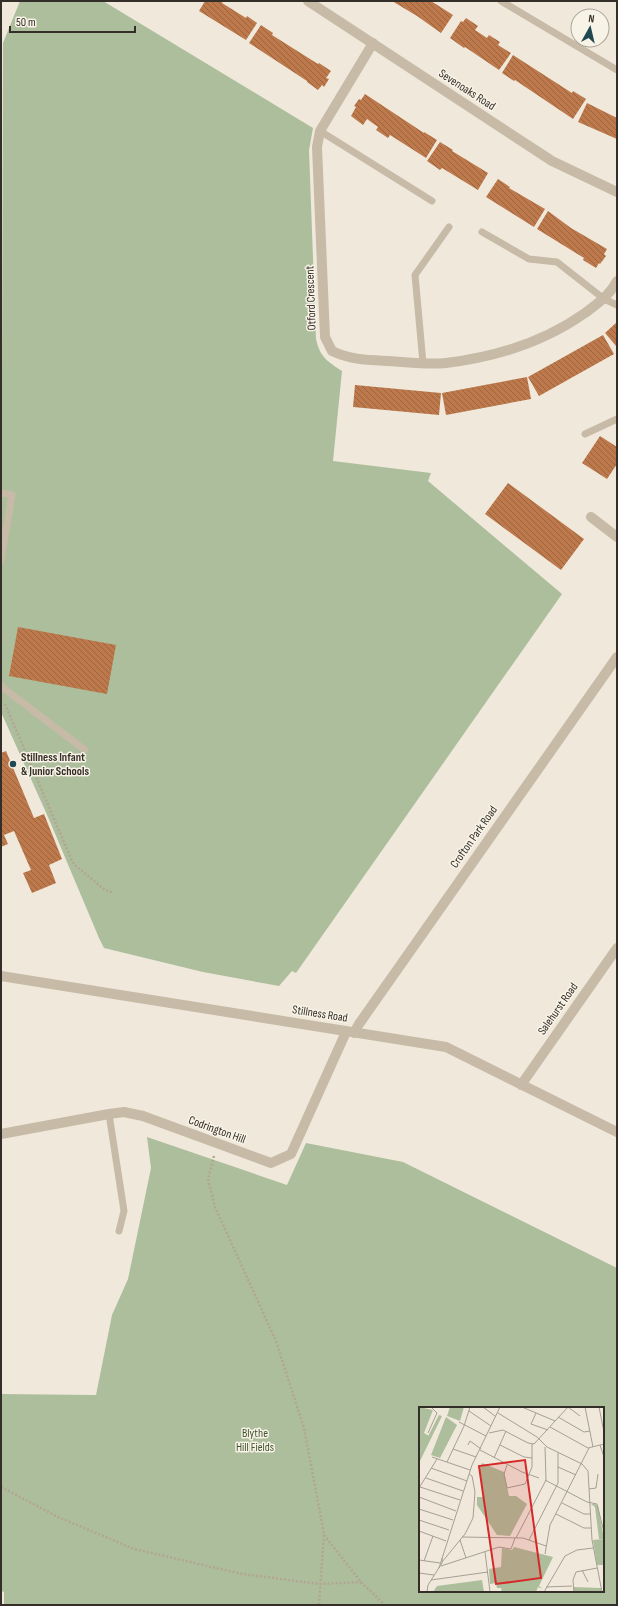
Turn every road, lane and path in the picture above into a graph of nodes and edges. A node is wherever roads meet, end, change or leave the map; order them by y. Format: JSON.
{"nodes":[{"id":1,"x":308,"y":1,"type":"edge"},
{"id":2,"x":501,"y":1,"type":"edge"},
{"id":3,"x":373,"y":43,"type":"junction"},
{"id":4,"x":617,"y":70,"type":"edge"},
{"id":5,"x":320,"y":131,"type":"junction"},
{"id":6,"x":617,"y":192,"type":"edge"},
{"id":7,"x":432,"y":202,"type":"dead end"},
{"id":8,"x":448,"y":227,"type":"dead end"},
{"id":9,"x":482,"y":232,"type":"dead end"},
{"id":10,"x":617,"y":281,"type":"edge"},
{"id":11,"x":604,"y":299,"type":"junction"},
{"id":12,"x":617,"y":305,"type":"edge"},
{"id":13,"x":423,"y":363,"type":"junction"},
{"id":14,"x":617,"y":419,"type":"edge"},
{"id":15,"x":585,"y":434,"type":"dead end"},
{"id":16,"x":1,"y":493,"type":"edge"},
{"id":17,"x":591,"y":517,"type":"dead end"},
{"id":18,"x":617,"y":537,"type":"edge"},
{"id":19,"x":1,"y":560,"type":"edge"},
{"id":20,"x":617,"y":656,"type":"edge"},
{"id":21,"x":2,"y":686,"type":"edge"},
{"id":22,"x":85,"y":750,"type":"dead end"},
{"id":23,"x":114,"y":893,"type":"dead end"},
{"id":24,"x":617,"y":948,"type":"edge"},
{"id":25,"x":1,"y":976,"type":"edge"},
{"id":26,"x":350,"y":1032,"type":"junction"},
{"id":27,"x":521,"y":1085,"type":"junction"},
{"id":28,"x":109,"y":1114,"type":"junction"},
{"id":29,"x":617,"y":1132,"type":"edge"},
{"id":30,"x":1,"y":1134,"type":"edge"},
{"id":31,"x":218,"y":1144,"type":"junction"},
{"id":32,"x":119,"y":1231,"type":"dead end"},
{"id":33,"x":1,"y":1487,"type":"edge"},
{"id":34,"x":324,"y":1534,"type":"junction"},
{"id":35,"x":361,"y":1582,"type":"junction"},
{"id":36,"x":320,"y":1584,"type":"junction"},
{"id":37,"x":320,"y":1605,"type":"edge"},
{"id":38,"x":385,"y":1605,"type":"edge"}],
"edges":[{"from":1,"to":3,"type":"street","name":"Sevenoaks Road"},
{"from":2,"to":4,"type":"lane"},
{"from":3,"to":5,"type":"street","name":"Otford Crescent"},
{"from":3,"to":6,"type":"street","name":"Sevenoaks Road"},
{"from":5,"to":7,"type":"lane"},
{"from":5,"to":13,"type":"street","name":"Otford Crescent"},
{"from":8,"to":13,"type":"lane"},
{"from":9,"to":11,"type":"lane"},
{"from":10,"to":11,"type":"street","name":"Otford Crescent"},
{"from":11,"to":12,"type":"lane"},
{"from":11,"to":13,"type":"street","name":"Otford Crescent"},
{"from":14,"to":15,"type":"lane"},
{"from":16,"to":19,"type":"lane"},
{"from":17,"to":18,"type":"street"},
{"from":20,"to":26,"type":"street","name":"Crofton Park Road"},
{"from":21,"to":22,"type":"lane"},
{"from":21,"to":23,"type":"path"},
{"from":24,"to":27,"type":"street","name":"Salehurst Road"},
{"from":25,"to":26,"type":"street","name":"Stillness Road"},
{"from":26,"to":27,"type":"street","name":"Stillness Road"},
{"from":26,"to":31,"type":"street","name":"Codrington Hill"},
{"from":27,"to":29,"type":"street","name":"Stillness Road"},
{"from":28,"to":30,"type":"street","name":"Codrington Hill"},
{"from":28,"to":31,"type":"street","name":"Codrington Hill"},
{"from":28,"to":32,"type":"lane"},
{"from":31,"to":34,"type":"path"},
{"from":33,"to":36,"type":"path"},
{"from":34,"to":35,"type":"path"},
{"from":34,"to":36,"type":"path"},
{"from":35,"to":36,"type":"path"},
{"from":35,"to":38,"type":"path"},
{"from":36,"to":37,"type":"path"}]}
